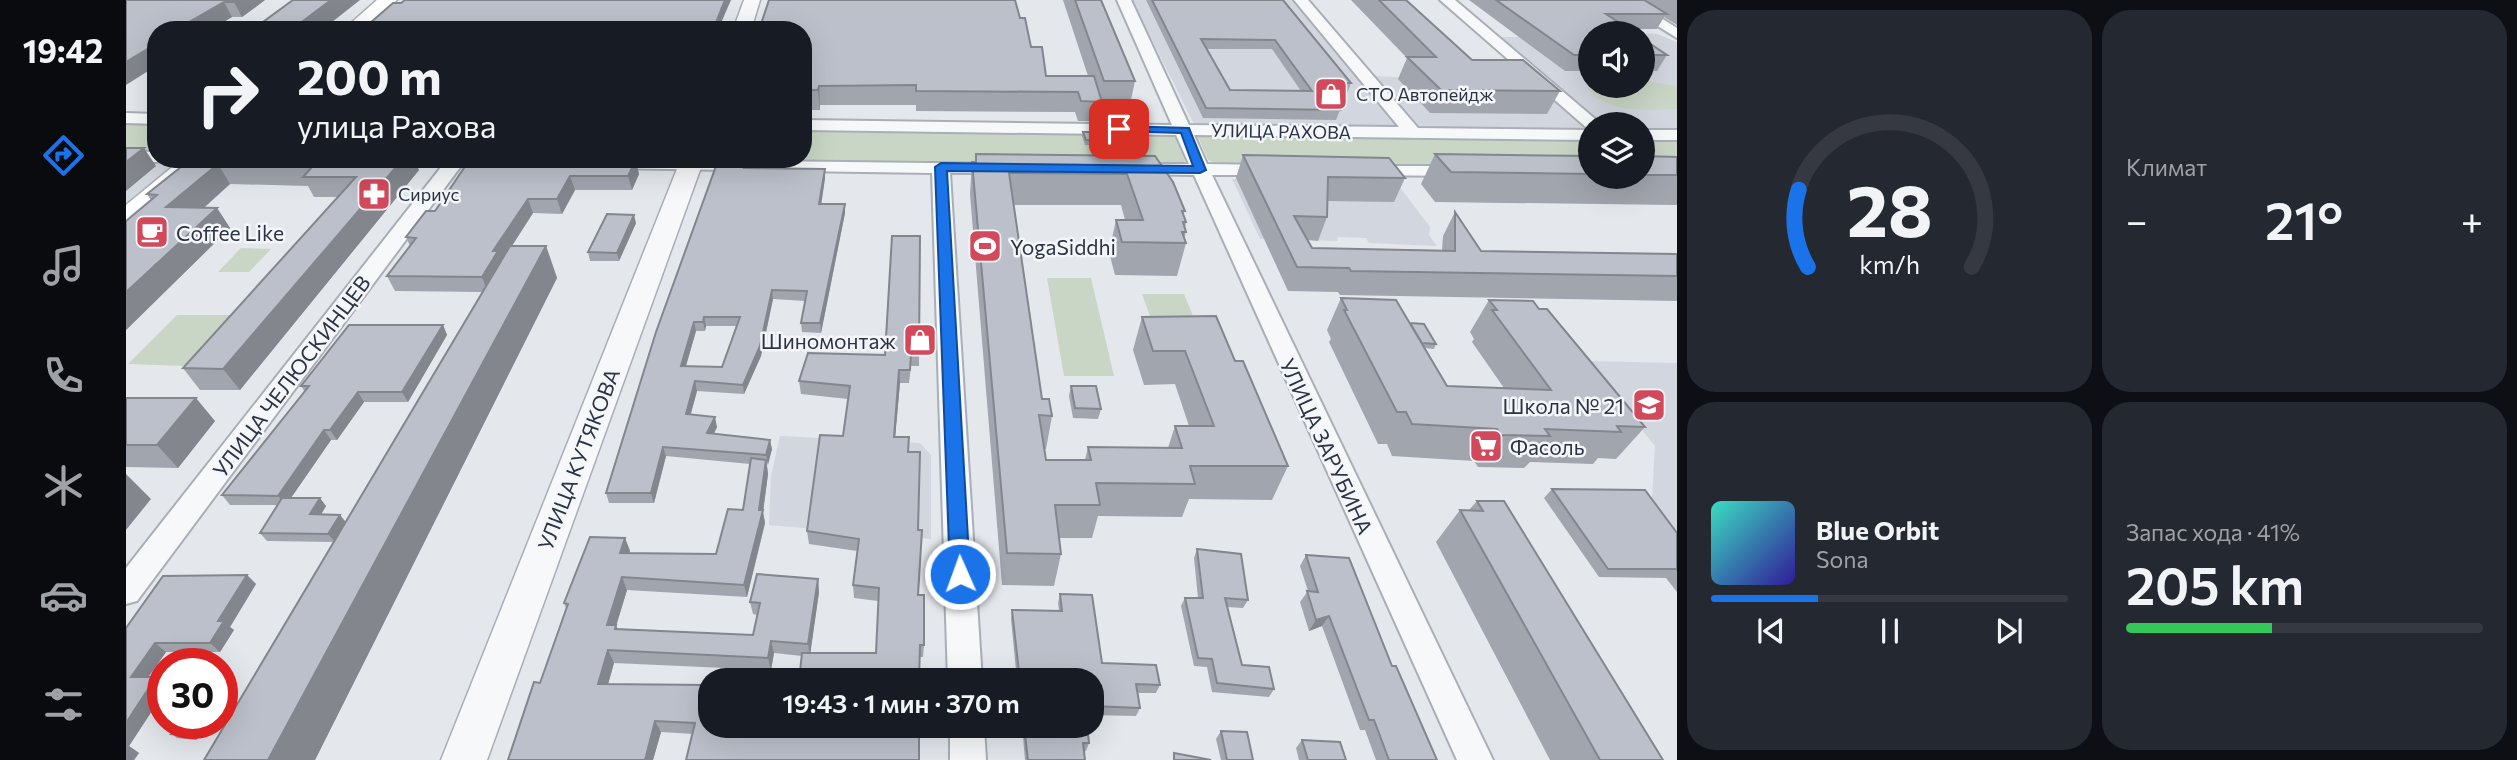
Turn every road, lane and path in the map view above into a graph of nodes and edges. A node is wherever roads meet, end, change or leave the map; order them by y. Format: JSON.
{"nodes":[{"id":1,"x":388,"y":0,"type":"edge"},
{"id":2,"x":752,"y":0,"type":"edge"},
{"id":3,"x":1124,"y":0,"type":"edge"},
{"id":4,"x":1301,"y":0,"type":"edge"},
{"id":5,"x":1447,"y":0,"type":"edge"},
{"id":6,"x":1623,"y":0,"type":"edge"},
{"id":7,"x":364,"y":21,"type":"edge"},
{"id":8,"x":745,"y":21,"type":"edge"},
{"id":9,"x":1677,"y":34,"type":"edge"},
{"id":10,"x":1579,"y":112,"type":"edge"},
{"id":11,"x":126,"y":118,"type":"edge"},
{"id":12,"x":147,"y":118,"type":"edge"},
{"id":13,"x":812,"y":125,"type":"edge"},
{"id":14,"x":1185,"y":130,"type":"junction"},
{"id":15,"x":1413,"y":132,"type":"junction"},
{"id":16,"x":1578,"y":135,"type":"edge"},
{"id":17,"x":1655,"y":135,"type":"edge"},
{"id":18,"x":1677,"y":135,"type":"edge"},
{"id":19,"x":126,"y":156,"type":"edge"},
{"id":20,"x":147,"y":157,"type":"edge"},
{"id":21,"x":812,"y":164,"type":"edge"},
{"id":22,"x":941,"y":167,"type":"junction"},
{"id":23,"x":187,"y":168,"type":"edge"},
{"id":24,"x":450,"y":168,"type":"edge"},
{"id":25,"x":690,"y":168,"type":"edge"},
{"id":26,"x":1023,"y":168,"type":"edge"},
{"id":27,"x":1118,"y":169,"type":"edge"},
{"id":28,"x":1200,"y":170,"type":"junction"},
{"id":29,"x":1284,"y":170,"type":"edge"},
{"id":30,"x":1354,"y":171,"type":"edge"},
{"id":31,"x":1479,"y":172,"type":"edge"},
{"id":32,"x":126,"y":219,"type":"edge"},
{"id":33,"x":126,"y":592,"type":"edge"},
{"id":34,"x":964,"y":668,"type":"edge"},
{"id":35,"x":967,"y":738,"type":"edge"},
{"id":36,"x":464,"y":760,"type":"edge"},
{"id":37,"x":968,"y":760,"type":"edge"},
{"id":38,"x":1475,"y":760,"type":"edge"}],
"edges":[{"from":1,"to":7,"type":"main road"},
{"from":2,"to":8,"type":"street"},
{"from":3,"to":14,"type":"street","name":"УЛИЦА ЗАРУБИНА"},
{"from":4,"to":15,"type":"street"},
{"from":5,"to":10,"type":"street"},
{"from":6,"to":9,"type":"street"},
{"from":11,"to":12,"type":"street"},
{"from":13,"to":14,"type":"street","name":"УЛИЦА РАХОВА"},
{"from":14,"to":15,"type":"street","name":"УЛИЦА РАХОВА"},
{"from":14,"to":28,"type":"street","name":"УЛИЦА ЗАРУБИНА"},
{"from":15,"to":16,"type":"street","name":"УЛИЦА РАХОВА"},
{"from":17,"to":18,"type":"street"},
{"from":19,"to":20,"type":"street"},
{"from":21,"to":22,"type":"street"},
{"from":22,"to":26,"type":"street"},
{"from":22,"to":34,"type":"street"},
{"from":23,"to":32,"type":"main road"},
{"from":24,"to":33,"type":"street","name":"УЛИЦА ЧЕЛЮСКИНЦЕВ"},
{"from":25,"to":36,"type":"street","name":"УЛИЦА КУТЯКОВА"},
{"from":27,"to":28,"type":"street","name":"УЛИЦА РАХОВА"},
{"from":28,"to":29,"type":"street","name":"УЛИЦА РАХОВА"},
{"from":28,"to":38,"type":"street","name":"УЛИЦА ЗАРУБИНА"},
{"from":30,"to":31,"type":"street","name":"УЛИЦА РАХОВА"},
{"from":35,"to":37,"type":"street"}]}
